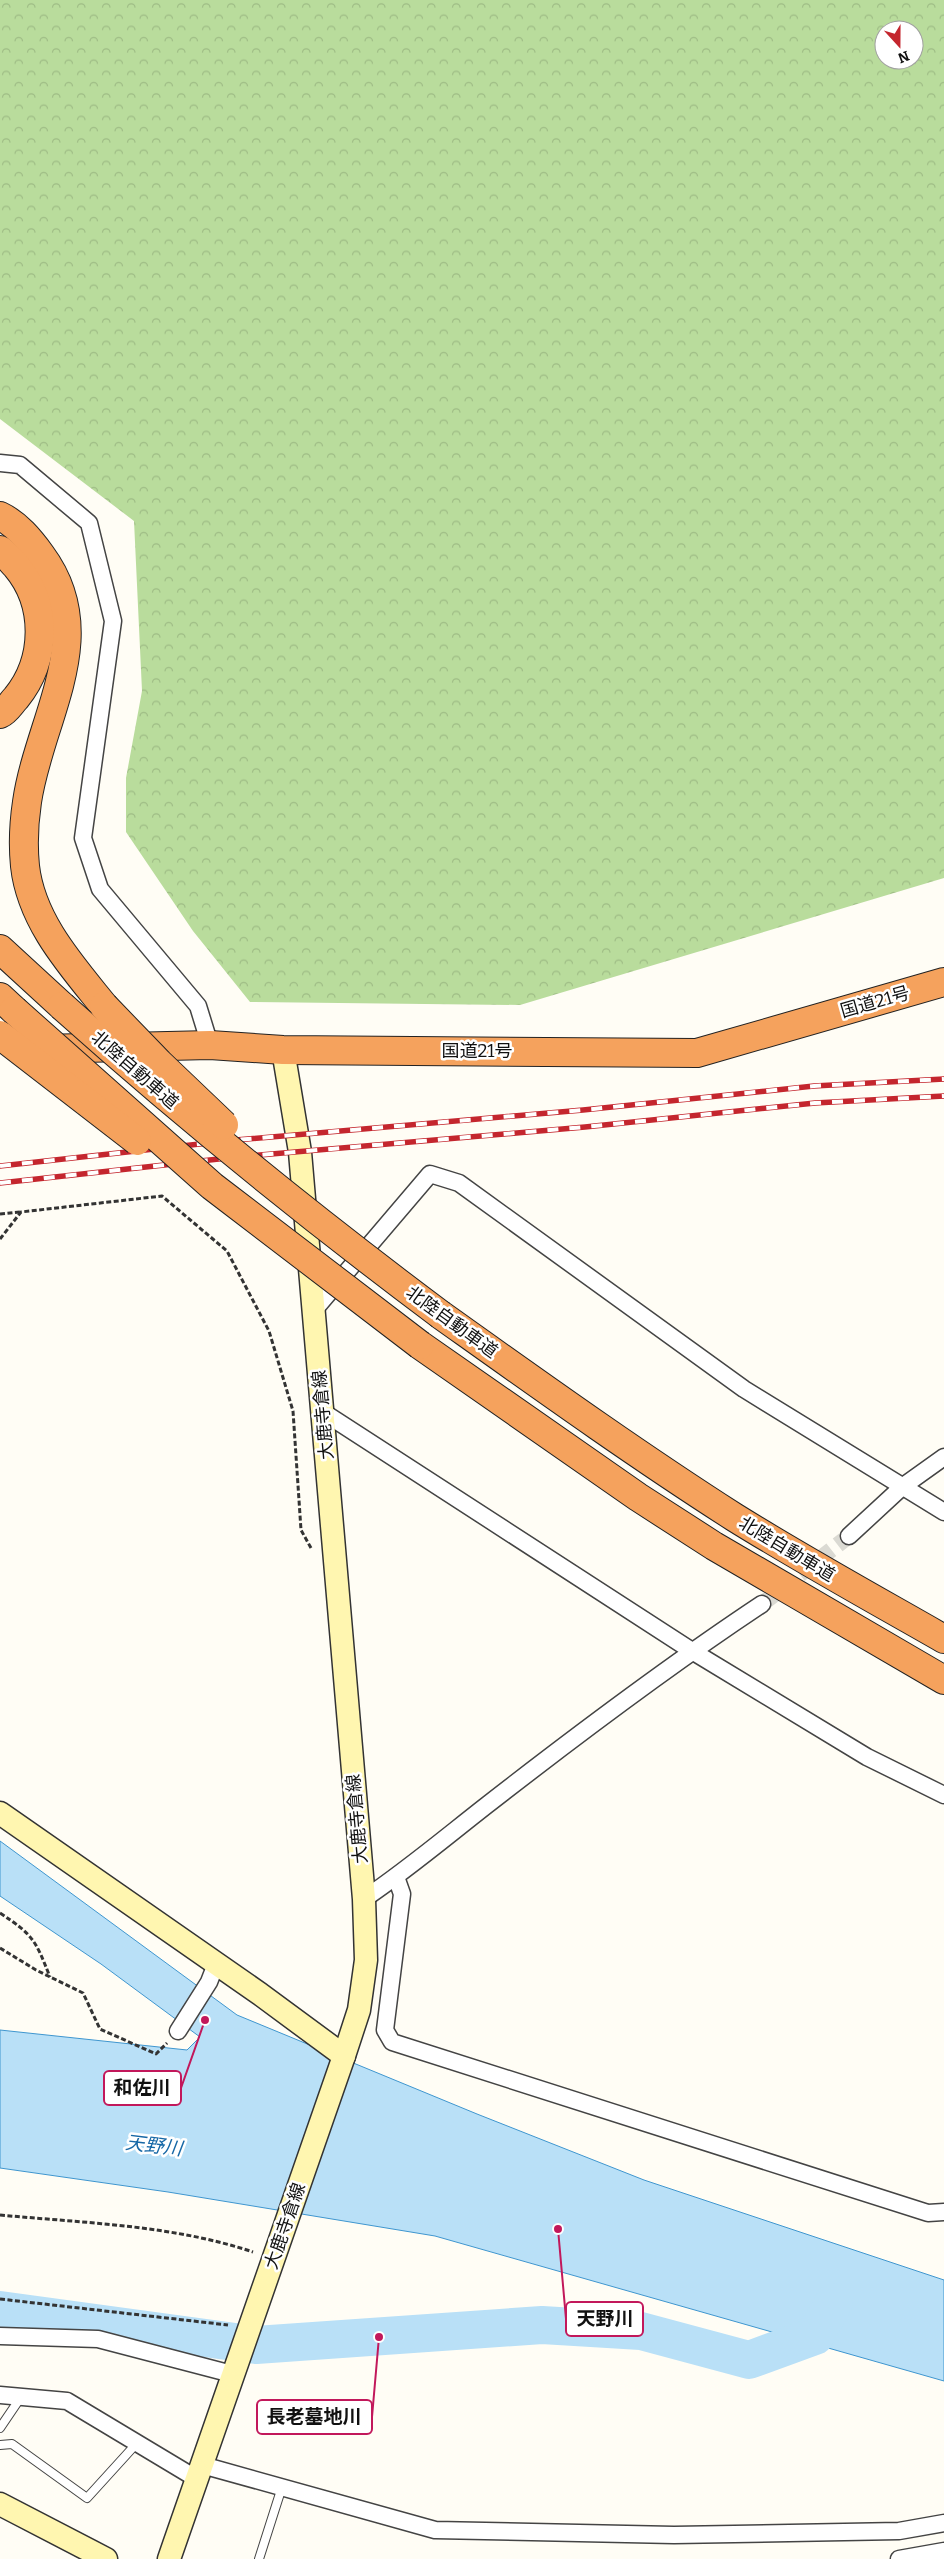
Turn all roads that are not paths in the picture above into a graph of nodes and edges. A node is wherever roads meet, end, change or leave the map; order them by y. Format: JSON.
{"nodes":[{"id":1,"x":0,"y":463,"type":"edge"},
{"id":2,"x":0,"y":516,"type":"edge"},
{"id":3,"x":0,"y":550,"type":"edge"},
{"id":4,"x":0,"y":714,"type":"edge"},
{"id":5,"x":0,"y":949,"type":"edge"},
{"id":6,"x":944,"y":982,"type":"edge"},
{"id":7,"x":7,"y":1003,"type":"edge"},
{"id":8,"x":0,"y":1034,"type":"edge"},
{"id":9,"x":210,"y":1045,"type":"junction"},
{"id":10,"x":0,"y":1050,"type":"edge"},
{"id":11,"x":283,"y":1050,"type":"junction"},
{"id":12,"x":324,"y":1273,"type":"junction"},
{"id":13,"x":315,"y":1309,"type":"junction"},
{"id":14,"x":444,"y":1311,"type":"junction"},
{"id":15,"x":323,"y":1412,"type":"junction"},
{"id":16,"x":944,"y":1457,"type":"edge"},
{"id":17,"x":902,"y":1486,"type":"junction"},
{"id":18,"x":944,"y":1512,"type":"edge"},
{"id":19,"x":849,"y":1536,"type":"tunnel mouth"},
{"id":20,"x":762,"y":1604,"type":"tunnel mouth"},
{"id":21,"x":944,"y":1639,"type":"edge"},
{"id":22,"x":692,"y":1651,"type":"junction"},
{"id":23,"x":944,"y":1680,"type":"edge"},
{"id":24,"x":944,"y":1795,"type":"edge"},
{"id":25,"x":0,"y":1813,"type":"edge"},
{"id":26,"x":396,"y":1877,"type":"junction"},
{"id":27,"x":364,"y":1899,"type":"junction"},
{"id":28,"x":212,"y":1973,"type":"junction"},
{"id":29,"x":178,"y":2032,"type":"road end"},
{"id":30,"x":342,"y":2063,"type":"junction"},
{"id":31,"x":944,"y":2212,"type":"edge"},
{"id":32,"x":0,"y":2336,"type":"edge"},
{"id":33,"x":232,"y":2374,"type":"junction"},
{"id":34,"x":0,"y":2395,"type":"edge"},
{"id":35,"x":21,"y":2397,"type":"junction"},
{"id":36,"x":0,"y":2428,"type":"edge"},
{"id":37,"x":137,"y":2443,"type":"junction"},
{"id":38,"x":0,"y":2445,"type":"edge"},
{"id":39,"x":199,"y":2472,"type":"junction"},
{"id":40,"x":282,"y":2487,"type":"junction"},
{"id":41,"x":0,"y":2504,"type":"edge"},
{"id":42,"x":944,"y":2523,"type":"edge"},
{"id":43,"x":944,"y":2551,"type":"edge"},
{"id":44,"x":106,"y":2559,"type":"edge"},
{"id":45,"x":169,"y":2559,"type":"edge"},
{"id":46,"x":259,"y":2559,"type":"edge"},
{"id":47,"x":899,"y":2559,"type":"edge"}],
"edges":[{"from":1,"to":9,"type":"street"},
{"from":2,"to":14,"type":"highway","bridge":true},
{"from":3,"to":4,"type":"highway"},
{"from":5,"to":14,"type":"highway","name":"北陸自動車道","bridge":true},
{"from":6,"to":11,"type":"highway","name":"国道21号"},
{"from":7,"to":12,"type":"highway","name":"北陸自動車道","bridge":true},
{"from":8,"to":12,"type":"highway","bridge":true},
{"from":9,"to":10,"type":"highway","name":"国道21号"},
{"from":9,"to":11,"type":"highway","name":"国道21号"},
{"from":11,"to":13,"type":"main road","name":"大鹿寺倉線"},
{"from":12,"to":23,"type":"highway","name":"北陸自動車道","bridge":true},
{"from":13,"to":15,"type":"main road","name":"大鹿寺倉線"},
{"from":13,"to":17,"type":"street"},
{"from":14,"to":21,"type":"highway","name":"北陸自動車道"},
{"from":15,"to":22,"type":"street"},
{"from":15,"to":27,"type":"main road","name":"大鹿寺倉線"},
{"from":16,"to":17,"type":"street"},
{"from":17,"to":18,"type":"street"},
{"from":17,"to":19,"type":"street"},
{"from":20,"to":22,"type":"street"},
{"from":22,"to":24,"type":"street"},
{"from":22,"to":26,"type":"street"},
{"from":25,"to":28,"type":"main road"},
{"from":26,"to":27,"type":"street"},
{"from":26,"to":31,"type":"street"},
{"from":27,"to":30,"type":"main road","name":"大鹿寺倉線"},
{"from":28,"to":29,"type":"street"},
{"from":28,"to":30,"type":"main road"},
{"from":30,"to":33,"type":"main road","name":"大鹿寺倉線"},
{"from":32,"to":33,"type":"street"},
{"from":33,"to":39,"type":"main road","name":"大鹿寺倉線"},
{"from":34,"to":35,"type":"street"},
{"from":35,"to":36,"type":"lane"},
{"from":35,"to":37,"type":"street"},
{"from":37,"to":38,"type":"lane"},
{"from":37,"to":39,"type":"street"},
{"from":39,"to":40,"type":"street"},
{"from":39,"to":45,"type":"main road","name":"大鹿寺倉線"},
{"from":40,"to":42,"type":"street"},
{"from":40,"to":46,"type":"lane"},
{"from":41,"to":44,"type":"main road"},
{"from":43,"to":47,"type":"street"}]}
